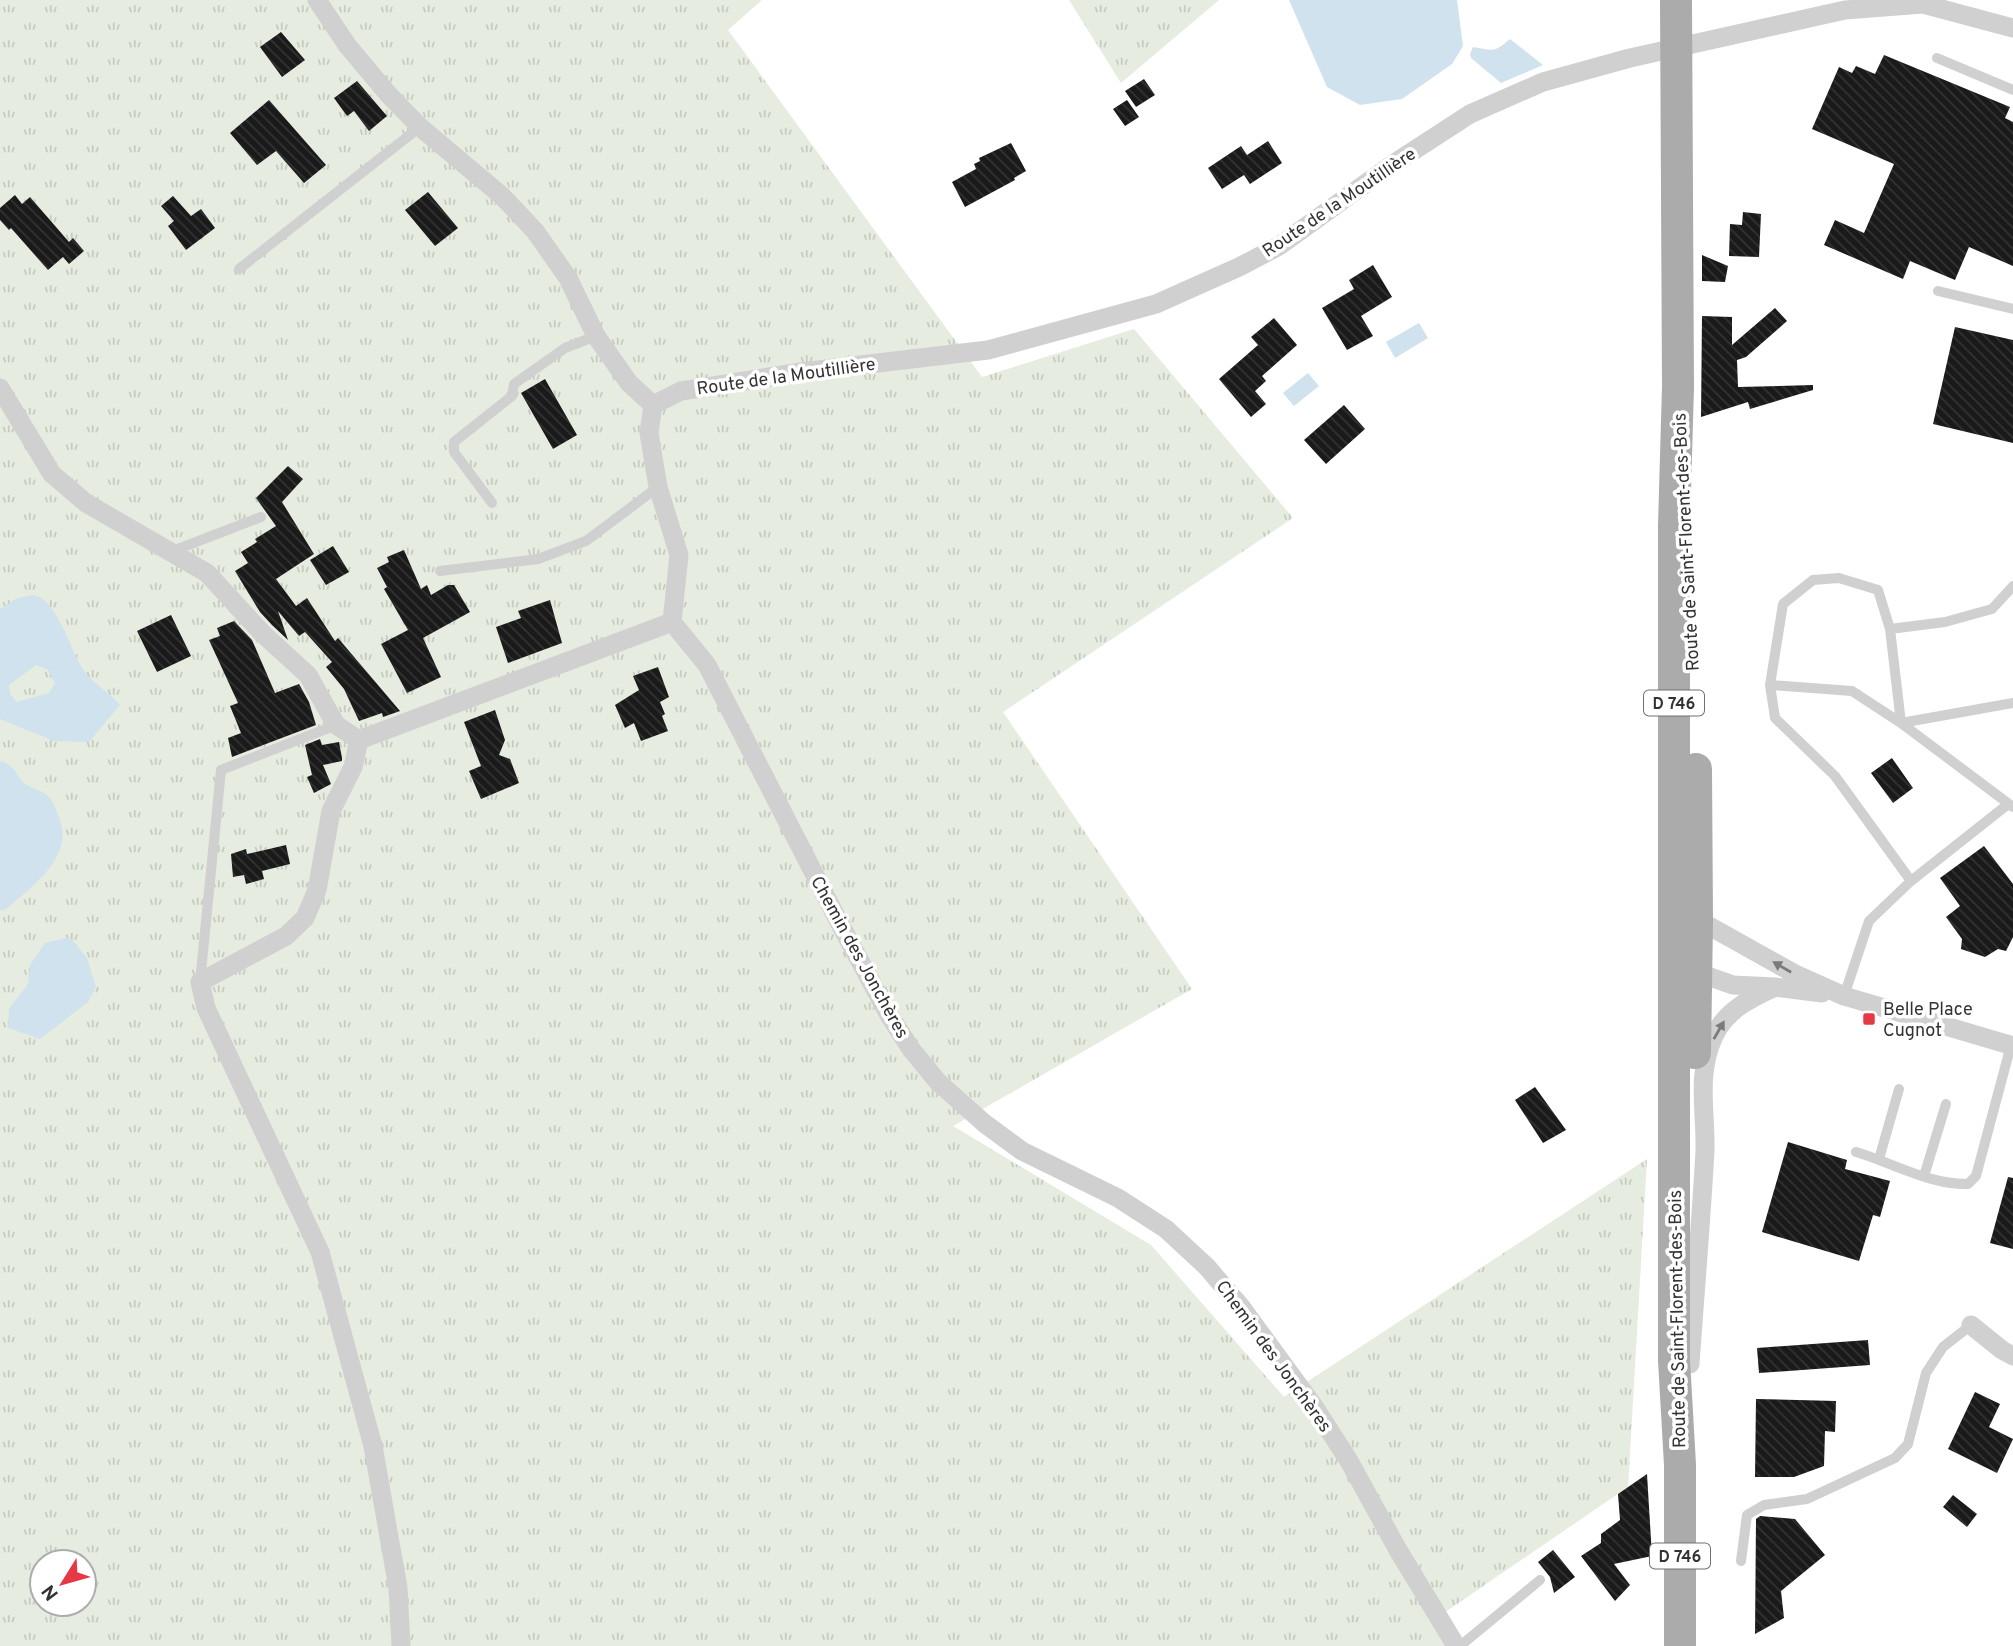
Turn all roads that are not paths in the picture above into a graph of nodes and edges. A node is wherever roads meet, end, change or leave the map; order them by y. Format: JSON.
{"nodes":[{"id":1,"x":317,"y":0,"type":"edge"},
{"id":2,"x":1676,"y":0,"type":"edge"},
{"id":3,"x":1901,"y":3,"type":"edge"},
{"id":4,"x":2013,"y":28,"type":"edge"},
{"id":5,"x":1676,"y":49,"type":"junction"},
{"id":6,"x":1937,"y":58,"type":"dead end"},
{"id":7,"x":2013,"y":90,"type":"edge"},
{"id":8,"x":420,"y":127,"type":"junction"},
{"id":9,"x":239,"y":269,"type":"dead end"},
{"id":10,"x":1937,"y":290,"type":"dead end"},
{"id":11,"x":2013,"y":309,"type":"edge"},
{"id":12,"x":596,"y":336,"type":"junction"},
{"id":13,"x":1678,"y":387,"type":"junction"},
{"id":14,"x":0,"y":388,"type":"edge"},
{"id":15,"x":653,"y":405,"type":"junction"},
{"id":16,"x":658,"y":487,"type":"junction"},
{"id":17,"x":492,"y":503,"type":"dead end"},
{"id":18,"x":261,"y":517,"type":"dead end"},
{"id":19,"x":170,"y":552,"type":"junction"},
{"id":20,"x":440,"y":571,"type":"dead end"},
{"id":21,"x":2013,"y":586,"type":"edge"},
{"id":22,"x":672,"y":622,"type":"junction"},
{"id":23,"x":1890,"y":629,"type":"junction"},
{"id":24,"x":1770,"y":685,"type":"junction"},
{"id":25,"x":2013,"y":703,"type":"edge"},
{"id":26,"x":1674,"y":722,"type":"junction"},
{"id":27,"x":1901,"y":723,"type":"junction"},
{"id":28,"x":336,"y":725,"type":"junction"},
{"id":29,"x":359,"y":740,"type":"junction"},
{"id":30,"x":2010,"y":806,"type":"edge"},
{"id":31,"x":1911,"y":881,"type":"junction"},
{"id":32,"x":1693,"y":946,"type":"junction"},
{"id":33,"x":200,"y":982,"type":"junction"},
{"id":34,"x":1775,"y":987,"type":"junction"},
{"id":35,"x":1844,"y":996,"type":"junction"},
{"id":36,"x":1674,"y":1018,"type":"junction"},
{"id":37,"x":2012,"y":1046,"type":"edge"},
{"id":38,"x":1899,"y":1089,"type":"dead end"},
{"id":39,"x":1946,"y":1104,"type":"dead end"},
{"id":40,"x":1856,"y":1152,"type":"dead end"},
{"id":41,"x":1878,"y":1159,"type":"junction"},
{"id":42,"x":1924,"y":1176,"type":"junction"},
{"id":43,"x":1971,"y":1325,"type":"joint"},
{"id":44,"x":2013,"y":1356,"type":"edge"},
{"id":45,"x":1690,"y":1364,"type":"junction"},
{"id":46,"x":1680,"y":1465,"type":"junction"},
{"id":47,"x":1741,"y":1561,"type":"dead end"},
{"id":48,"x":1540,"y":1580,"type":"dead end"},
{"id":49,"x":401,"y":1646,"type":"edge"},
{"id":50,"x":1458,"y":1646,"type":"edge"},
{"id":51,"x":1680,"y":1646,"type":"edge"}],
"edges":[{"from":1,"to":8,"type":"street"},
{"from":2,"to":5,"type":"main road","name":"Route de Saint-Florent-des-Bois","number":"D 746"},
{"from":3,"to":4,"type":"street","name":"Route de la Moutillière"},
{"from":3,"to":5,"type":"street","name":"Route de la Moutillière"},
{"from":5,"to":13,"type":"main road","name":"Route de Saint-Florent-des-Bois","number":"D 746"},
{"from":5,"to":15,"type":"street","name":"Route de la Moutillière"},
{"from":6,"to":7,"type":"lane"},
{"from":8,"to":9,"type":"lane"},
{"from":8,"to":12,"type":"street"},
{"from":10,"to":11,"type":"lane"},
{"from":12,"to":15,"type":"street"},
{"from":12,"to":17,"type":"lane"},
{"from":13,"to":26,"type":"main road","name":"Route de Saint-Florent-des-Bois","number":"D 746"},
{"from":13,"to":32,"type":"main road","name":"Route de Saint-Florent-des-Bois","number":"D 746"},
{"from":14,"to":19,"type":"street"},
{"from":15,"to":16,"type":"street"},
{"from":16,"to":20,"type":"lane"},
{"from":16,"to":22,"type":"street"},
{"from":18,"to":19,"type":"lane"},
{"from":19,"to":28,"type":"street"},
{"from":21,"to":23,"type":"lane"},
{"from":22,"to":29,"type":"street"},
{"from":22,"to":50,"type":"street","name":"Chemin des Jonchères"},
{"from":23,"to":24,"type":"lane"},
{"from":23,"to":27,"type":"lane"},
{"from":24,"to":27,"type":"lane"},
{"from":24,"to":31,"type":"lane"},
{"from":25,"to":27,"type":"lane"},
{"from":26,"to":32,"type":"street"},
{"from":26,"to":36,"type":"main road","name":"Route de Saint-Florent-des-Bois","number":"D 746"},
{"from":27,"to":30,"type":"lane"},
{"from":28,"to":29,"type":"street"},
{"from":28,"to":33,"type":"lane"},
{"from":29,"to":33,"type":"street"},
{"from":30,"to":31,"type":"lane"},
{"from":31,"to":35,"type":"lane"},
{"from":32,"to":34,"type":"street"},
{"from":35,"to":32,"type":"street","one_way":true},
{"from":32,"to":36,"type":"street"},
{"from":32,"to":45,"type":"main road","name":"Route de Saint-Florent-des-Bois","number":"D 746"},
{"from":33,"to":49,"type":"street"},
{"from":34,"to":35,"type":"street"},
{"from":45,"to":34,"type":"street","one_way":true},
{"from":35,"to":37,"type":"street"},
{"from":36,"to":46,"type":"main road","name":"Route de Saint-Florent-des-Bois","number":"D 746"},
{"from":37,"to":42,"type":"lane"},
{"from":38,"to":41,"type":"lane"},
{"from":39,"to":42,"type":"lane"},
{"from":40,"to":41,"type":"lane"},
{"from":41,"to":42,"type":"lane"},
{"from":43,"to":44,"type":"street"},
{"from":43,"to":47,"type":"lane"},
{"from":45,"to":46,"type":"main road","name":"Route de Saint-Florent-des-Bois","number":"D 746"},
{"from":46,"to":51,"type":"main road","number":"D 746"},
{"from":48,"to":50,"type":"lane"}]}
